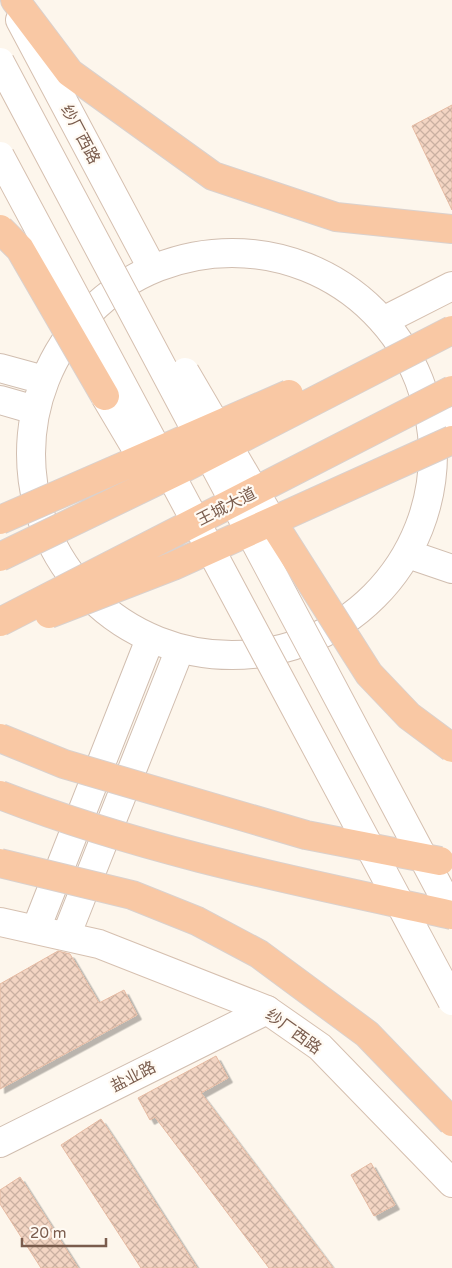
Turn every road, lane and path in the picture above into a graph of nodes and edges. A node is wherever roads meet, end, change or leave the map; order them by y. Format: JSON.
{"nodes":[{"id":1,"x":10,"y":0,"type":"edge"},
{"id":2,"x":15,"y":0,"type":"edge"},
{"id":3,"x":0,"y":60,"type":"edge"},
{"id":4,"x":0,"y":156,"type":"edge"},
{"id":5,"x":0,"y":229,"type":"edge"},
{"id":6,"x":452,"y":229,"type":"edge"},
{"id":7,"x":152,"y":268,"type":"junction"},
{"id":8,"x":452,"y":286,"type":"edge"},
{"id":9,"x":452,"y":314,"type":"edge"},
{"id":10,"x":383,"y":320,"type":"junction"},
{"id":11,"x":452,"y":330,"type":"edge"},
{"id":12,"x":0,"y":368,"type":"edge"},
{"id":13,"x":44,"y":380,"type":"junction"},
{"id":14,"x":452,"y":390,"type":"edge"},
{"id":15,"x":105,"y":396,"type":"joint"},
{"id":16,"x":0,"y":400,"type":"edge"},
{"id":17,"x":35,"y":410,"type":"junction"},
{"id":18,"x":446,"y":431,"type":"edge"},
{"id":19,"x":0,"y":520,"type":"edge"},
{"id":20,"x":275,"y":526,"type":"joint"},
{"id":21,"x":408,"y":554,"type":"junction"},
{"id":22,"x":0,"y":557,"type":"edge"},
{"id":23,"x":452,"y":569,"type":"edge"},
{"id":24,"x":0,"y":622,"type":"edge"},
{"id":25,"x":0,"y":631,"type":"edge"},
{"id":26,"x":150,"y":638,"type":"junction"},
{"id":27,"x":180,"y":649,"type":"junction"},
{"id":28,"x":0,"y":738,"type":"edge"},
{"id":29,"x":452,"y":748,"type":"edge"},
{"id":30,"x":338,"y":787,"type":"junction"},
{"id":31,"x":0,"y":796,"type":"edge"},
{"id":32,"x":452,"y":862,"type":"edge"},
{"id":33,"x":0,"y":864,"type":"edge"},
{"id":34,"x":452,"y":913,"type":"edge"},
{"id":35,"x":0,"y":922,"type":"edge"},
{"id":36,"x":36,"y":929,"type":"junction"},
{"id":37,"x":66,"y":936,"type":"junction"},
{"id":38,"x":452,"y":1001,"type":"edge"},
{"id":39,"x":267,"y":1010,"type":"junction"},
{"id":40,"x":452,"y":1122,"type":"edge"},
{"id":41,"x":0,"y":1143,"type":"edge"},
{"id":42,"x":452,"y":1183,"type":"edge"}],
"edges":[{"from":1,"to":7,"type":"main road","name":"纱厂西路"},
{"from":2,"to":6,"type":"highway"},
{"from":3,"to":20,"type":"main road","bridge":true},
{"from":3,"to":34,"type":"main road","bridge":true},
{"from":4,"to":30,"type":"main road","bridge":true},
{"from":5,"to":15,"type":"highway","bridge":true},
{"from":7,"to":10,"type":"main road"},
{"from":7,"to":13,"type":"main road"},
{"from":8,"to":10,"type":"main road"},
{"from":9,"to":19,"type":"highway","bridge":true},
{"from":10,"to":18,"type":"main road"},
{"from":11,"to":22,"type":"highway","bridge":true},
{"from":12,"to":13,"type":"main road"},
{"from":13,"to":17,"type":"main road"},
{"from":14,"to":24,"type":"highway","name":"王城大道","bridge":true},
{"from":15,"to":30,"type":"main road","bridge":true},
{"from":16,"to":17,"type":"main road"},
{"from":17,"to":26,"type":"main road"},
{"from":18,"to":21,"type":"main road"},
{"from":18,"to":25,"type":"highway","bridge":true},
{"from":20,"to":29,"type":"highway","bridge":true},
{"from":21,"to":23,"type":"main road"},
{"from":21,"to":27,"type":"main road"},
{"from":26,"to":27,"type":"main road"},
{"from":26,"to":36,"type":"main road"},
{"from":27,"to":37,"type":"main road"},
{"from":28,"to":32,"type":"highway","bridge":true},
{"from":30,"to":38,"type":"main road","bridge":true},
{"from":31,"to":34,"type":"highway","bridge":true},
{"from":33,"to":40,"type":"highway","bridge":true},
{"from":35,"to":36,"type":"main road","name":"纱厂西路"},
{"from":36,"to":37,"type":"main road","name":"纱厂西路"},
{"from":37,"to":39,"type":"main road","name":"纱厂西路"},
{"from":39,"to":41,"type":"main road","name":"盐业路"},
{"from":39,"to":42,"type":"main road","name":"纱厂西路"}]}
